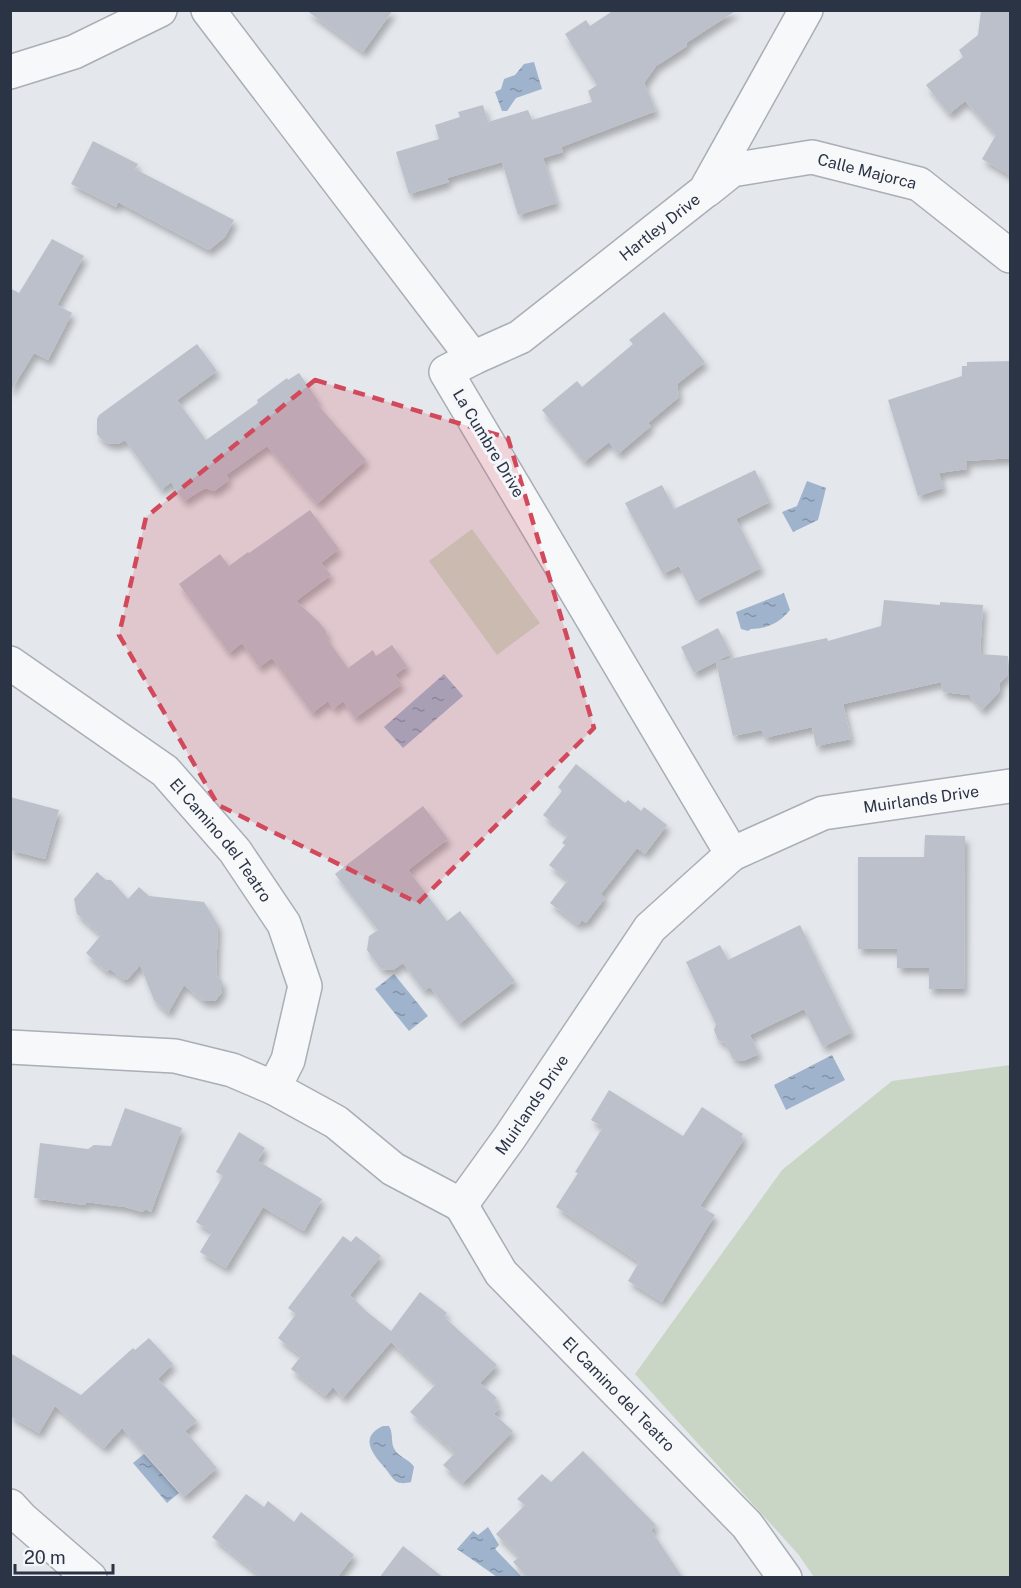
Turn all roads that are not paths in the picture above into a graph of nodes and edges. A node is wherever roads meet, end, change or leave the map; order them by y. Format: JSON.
{"nodes":[{"id":1,"x":160,"y":10,"type":"edge"},
{"id":2,"x":208,"y":10,"type":"edge"},
{"id":3,"x":806,"y":10,"type":"edge"},
{"id":4,"x":10,"y":72,"type":"edge"},
{"id":5,"x":705,"y":191,"type":"junction"},
{"id":6,"x":1011,"y":256,"type":"edge"},
{"id":7,"x":473,"y":358,"type":"junction"},
{"id":8,"x":10,"y":663,"type":"edge"},
{"id":9,"x":1011,"y":786,"type":"edge"},
{"id":10,"x":732,"y":854,"type":"junction"},
{"id":11,"x":10,"y":1047,"type":"edge"},
{"id":12,"x":274,"y":1088,"type":"junction"},
{"id":13,"x":461,"y":1205,"type":"junction"},
{"id":14,"x":10,"y":1506,"type":"edge"},
{"id":15,"x":90,"y":1578,"type":"edge"},
{"id":16,"x":785,"y":1578,"type":"edge"}],
"edges":[{"from":1,"to":4,"type":"street"},
{"from":2,"to":7,"type":"street"},
{"from":3,"to":5,"type":"street","name":"Hartley Drive"},
{"from":5,"to":6,"type":"street","name":"Calle Majorca"},
{"from":5,"to":7,"type":"street","name":"Hartley Drive"},
{"from":7,"to":10,"type":"street","name":"La Cumbre Drive"},
{"from":8,"to":12,"type":"street","name":"El Camino del Teatro"},
{"from":9,"to":10,"type":"street","name":"Muirlands Drive"},
{"from":10,"to":13,"type":"street","name":"Muirlands Drive"},
{"from":11,"to":12,"type":"street"},
{"from":12,"to":13,"type":"street"},
{"from":13,"to":16,"type":"street","name":"El Camino del Teatro"},
{"from":14,"to":15,"type":"street"}]}
